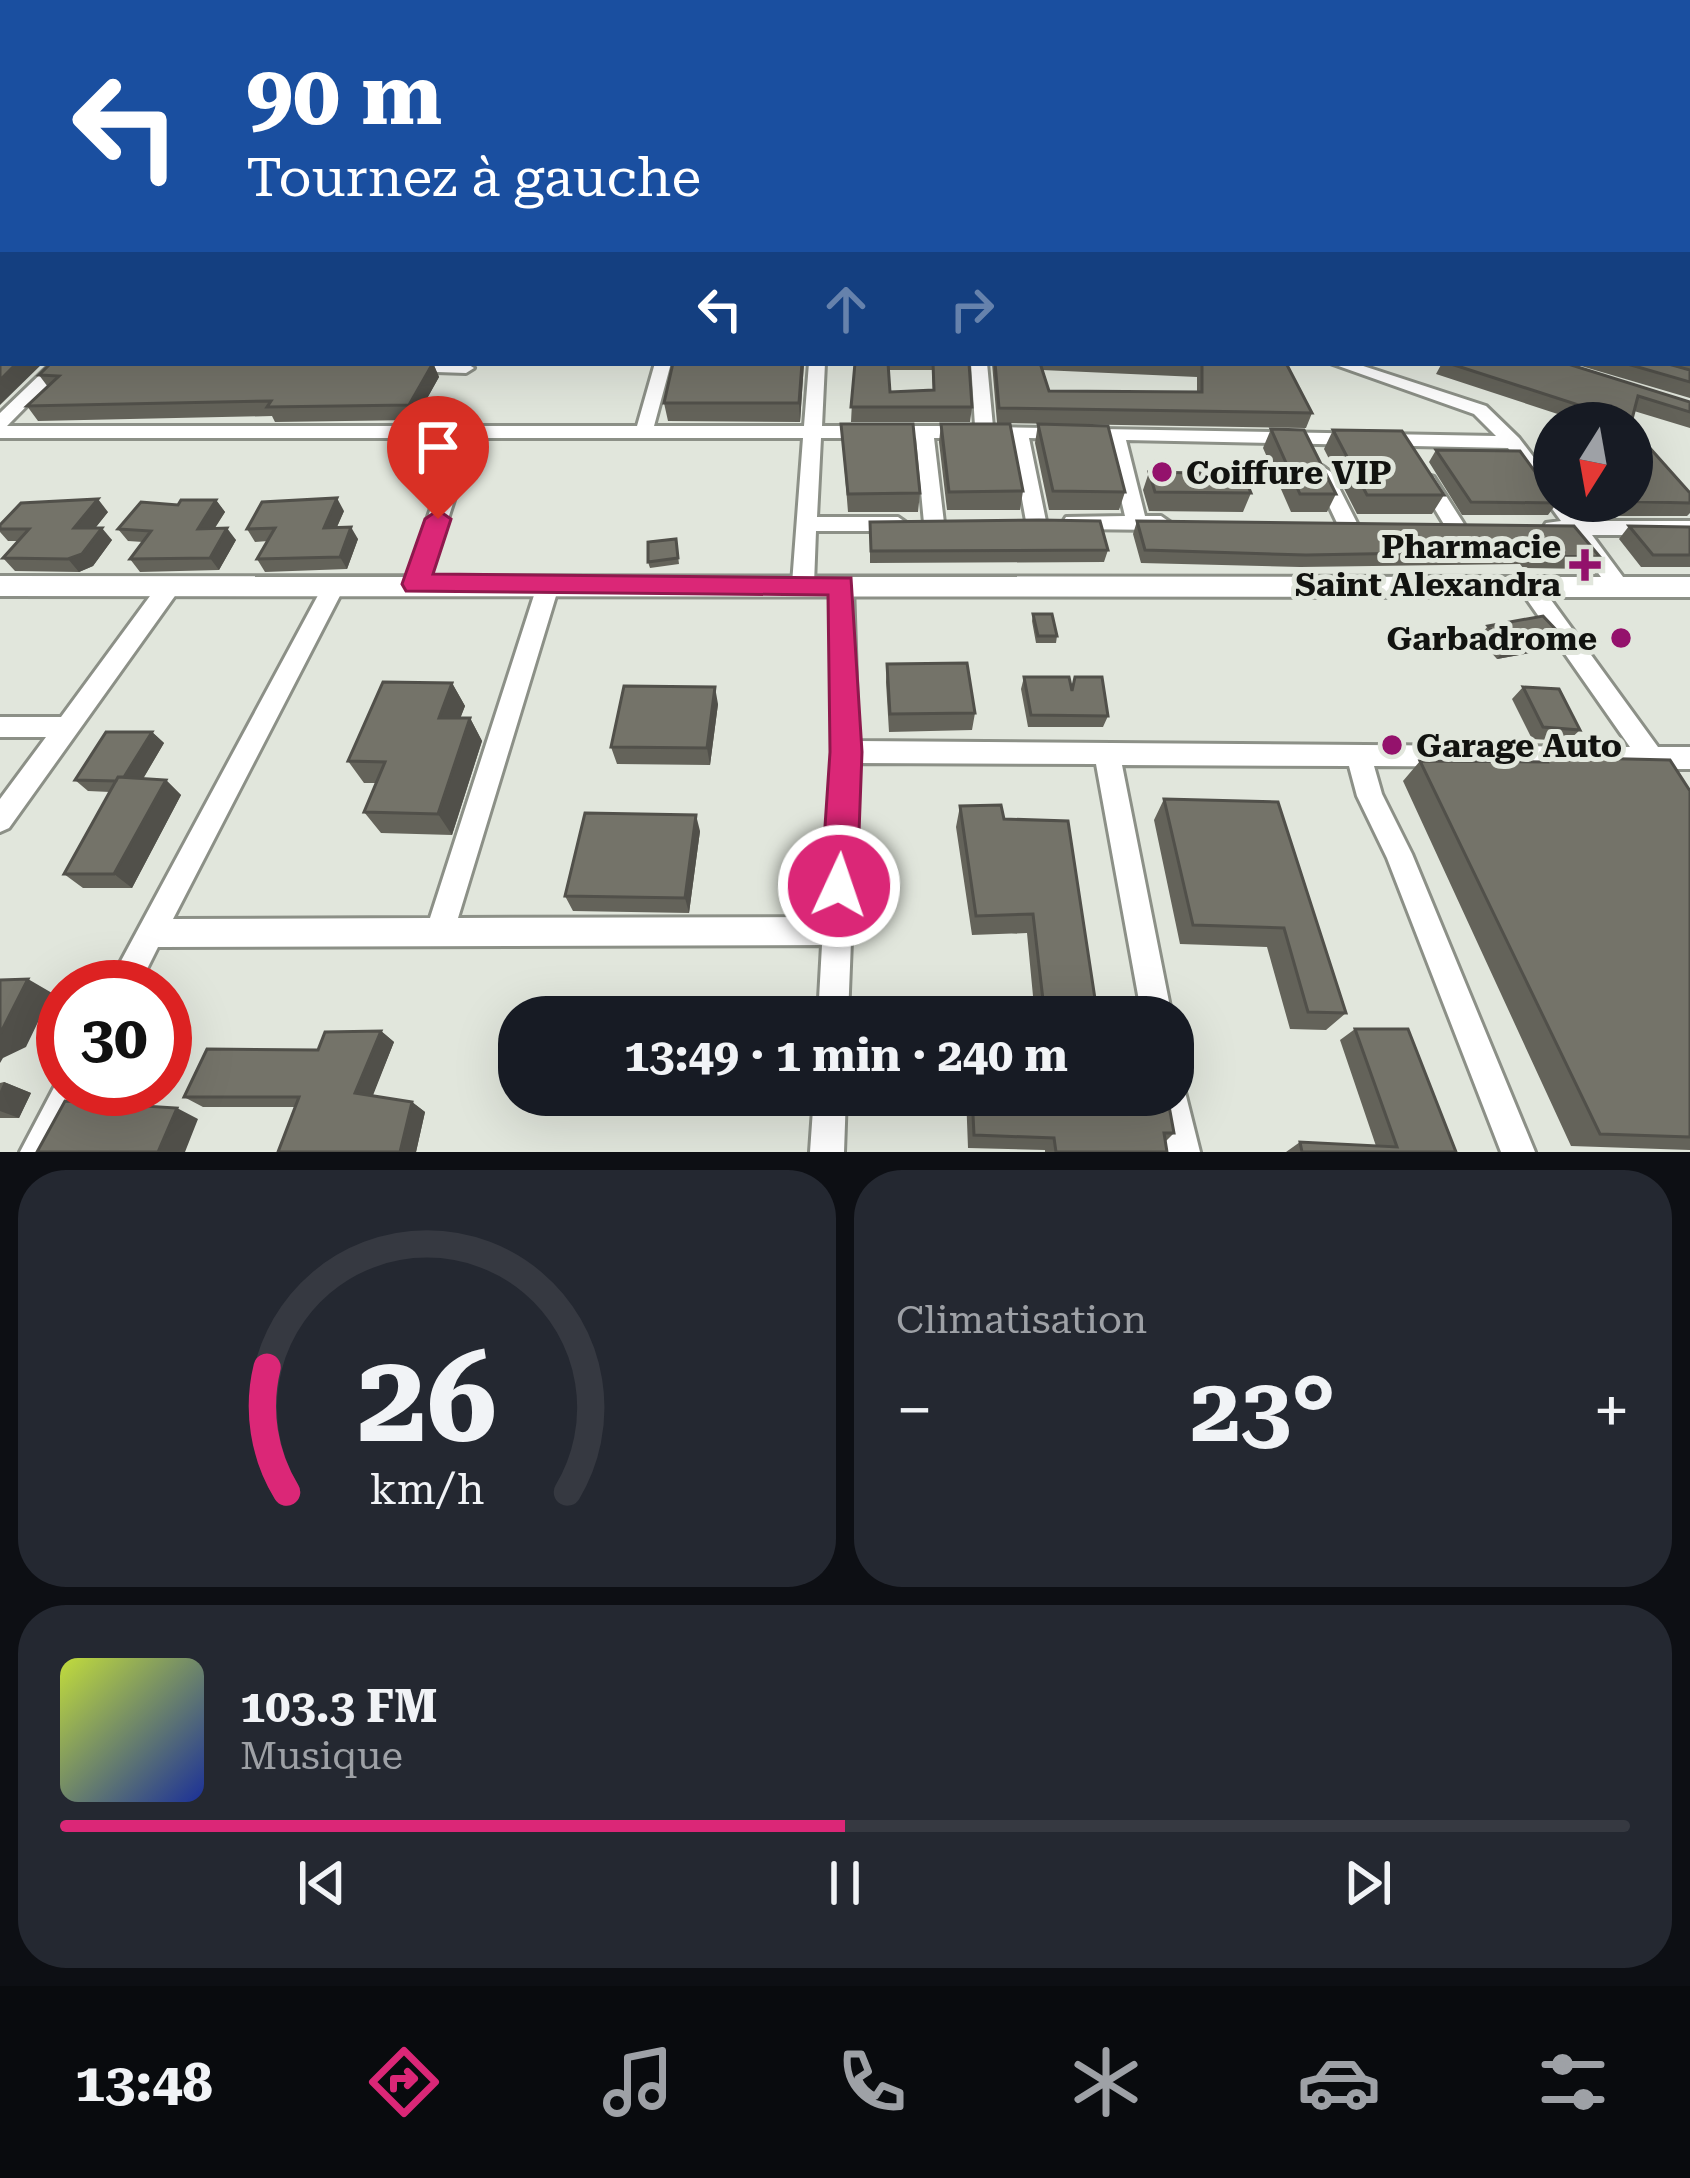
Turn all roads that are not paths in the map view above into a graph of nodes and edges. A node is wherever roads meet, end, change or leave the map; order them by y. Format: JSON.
{"nodes":[{"id":1,"x":58,"y":366,"type":"edge"},
{"id":2,"x":396,"y":366,"type":"edge"},
{"id":3,"x":662,"y":366,"type":"edge"},
{"id":4,"x":818,"y":366,"type":"edge"},
{"id":5,"x":979,"y":366,"type":"edge"},
{"id":6,"x":1347,"y":366,"type":"edge"},
{"id":7,"x":466,"y":368,"type":"dead end"},
{"id":8,"x":0,"y":427,"type":"edge"},
{"id":9,"x":644,"y":432,"type":"junction"},
{"id":10,"x":924,"y":432,"type":"junction"},
{"id":11,"x":984,"y":432,"type":"junction"},
{"id":12,"x":466,"y":433,"type":"junction"},
{"id":13,"x":814,"y":433,"type":"junction"},
{"id":14,"x":1019,"y":433,"type":"junction"},
{"id":15,"x":1115,"y":434,"type":"junction"},
{"id":16,"x":1305,"y":438,"type":"junction"},
{"id":17,"x":1400,"y":440,"type":"junction"},
{"id":18,"x":1513,"y":442,"type":"junction"},
{"id":19,"x":1533,"y":469,"type":"edge"},
{"id":20,"x":1572,"y":522,"type":"edge"},
{"id":21,"x":1137,"y":523,"type":"junction"},
{"id":22,"x":808,"y":524,"type":"junction"},
{"id":23,"x":1184,"y":524,"type":"edge"},
{"id":24,"x":1371,"y":525,"type":"edge"},
{"id":25,"x":1456,"y":526,"type":"edge"},
{"id":26,"x":1539,"y":527,"type":"edge"},
{"id":27,"x":1690,"y":528,"type":"edge"},
{"id":28,"x":1577,"y":529,"type":"junction"},
{"id":29,"x":416,"y":584,"type":"junction"},
{"id":30,"x":803,"y":584,"type":"junction"},
{"id":31,"x":842,"y":585,"type":"junction"},
{"id":32,"x":1618,"y":585,"type":"junction"},
{"id":33,"x":0,"y":586,"type":"edge"},
{"id":34,"x":334,"y":586,"type":"junction"},
{"id":35,"x":548,"y":586,"type":"junction"},
{"id":36,"x":1690,"y":586,"type":"edge"},
{"id":37,"x":169,"y":587,"type":"junction"},
{"id":38,"x":1530,"y":588,"type":"junction"},
{"id":39,"x":0,"y":727,"type":"edge"},
{"id":40,"x":67,"y":727,"type":"junction"},
{"id":41,"x":846,"y":752,"type":"junction"},
{"id":42,"x":1107,"y":754,"type":"junction"},
{"id":43,"x":1359,"y":757,"type":"junction"},
{"id":44,"x":1690,"y":758,"type":"edge"},
{"id":45,"x":1658,"y":768,"type":"junction"},
{"id":46,"x":0,"y":820,"type":"edge"},
{"id":47,"x":440,"y":930,"type":"junction"},
{"id":48,"x":837,"y":931,"type":"junction"},
{"id":49,"x":150,"y":933,"type":"junction"},
{"id":50,"x":136,"y":960,"type":"edge"},
{"id":51,"x":834,"y":996,"type":"edge"},
{"id":52,"x":1153,"y":996,"type":"edge"},
{"id":53,"x":56,"y":1116,"type":"edge"},
{"id":54,"x":829,"y":1116,"type":"edge"},
{"id":55,"x":1176,"y":1116,"type":"edge"},
{"id":56,"x":37,"y":1152,"type":"edge"},
{"id":57,"x":827,"y":1152,"type":"edge"},
{"id":58,"x":1183,"y":1152,"type":"edge"},
{"id":59,"x":1518,"y":1152,"type":"edge"}],
"edges":[{"from":1,"to":8,"type":"street"},
{"from":2,"to":7,"type":"street"},
{"from":3,"to":9,"type":"street"},
{"from":4,"to":13,"type":"street"},
{"from":5,"to":11,"type":"street"},
{"from":6,"to":18,"type":"street"},
{"from":8,"to":12,"type":"street"},
{"from":9,"to":12,"type":"street"},
{"from":9,"to":13,"type":"street"},
{"from":10,"to":11,"type":"street"},
{"from":10,"to":13,"type":"street"},
{"from":10,"to":22,"type":"street"},
{"from":11,"to":14,"type":"street"},
{"from":12,"to":29,"type":"street"},
{"from":13,"to":22,"type":"street"},
{"from":14,"to":15,"type":"street"},
{"from":14,"to":21,"type":"street"},
{"from":15,"to":16,"type":"street"},
{"from":15,"to":21,"type":"street"},
{"from":16,"to":17,"type":"street"},
{"from":16,"to":24,"type":"street"},
{"from":17,"to":18,"type":"street"},
{"from":17,"to":25,"type":"street"},
{"from":18,"to":19,"type":"street"},
{"from":20,"to":28,"type":"street"},
{"from":21,"to":23,"type":"street"},
{"from":22,"to":30,"type":"street"},
{"from":26,"to":28,"type":"street"},
{"from":27,"to":28,"type":"street"},
{"from":28,"to":32,"type":"street"},
{"from":29,"to":34,"type":"street"},
{"from":29,"to":35,"type":"street"},
{"from":30,"to":31,"type":"street"},
{"from":30,"to":35,"type":"street"},
{"from":31,"to":38,"type":"street"},
{"from":31,"to":41,"type":"street"},
{"from":32,"to":36,"type":"street"},
{"from":32,"to":38,"type":"street"},
{"from":33,"to":37,"type":"street"},
{"from":34,"to":37,"type":"street"},
{"from":34,"to":49,"type":"street"},
{"from":35,"to":47,"type":"street"},
{"from":37,"to":40,"type":"street"},
{"from":38,"to":45,"type":"street"},
{"from":39,"to":40,"type":"street"},
{"from":40,"to":46,"type":"street"},
{"from":41,"to":42,"type":"street"},
{"from":41,"to":48,"type":"street"},
{"from":42,"to":43,"type":"street"},
{"from":42,"to":52,"type":"street"},
{"from":43,"to":45,"type":"street"},
{"from":43,"to":59,"type":"street"},
{"from":44,"to":45,"type":"street"},
{"from":47,"to":48,"type":"street"},
{"from":47,"to":49,"type":"street"},
{"from":48,"to":51,"type":"street"},
{"from":49,"to":50,"type":"street"},
{"from":53,"to":56,"type":"street"},
{"from":54,"to":57,"type":"street"},
{"from":55,"to":58,"type":"street"}]}
